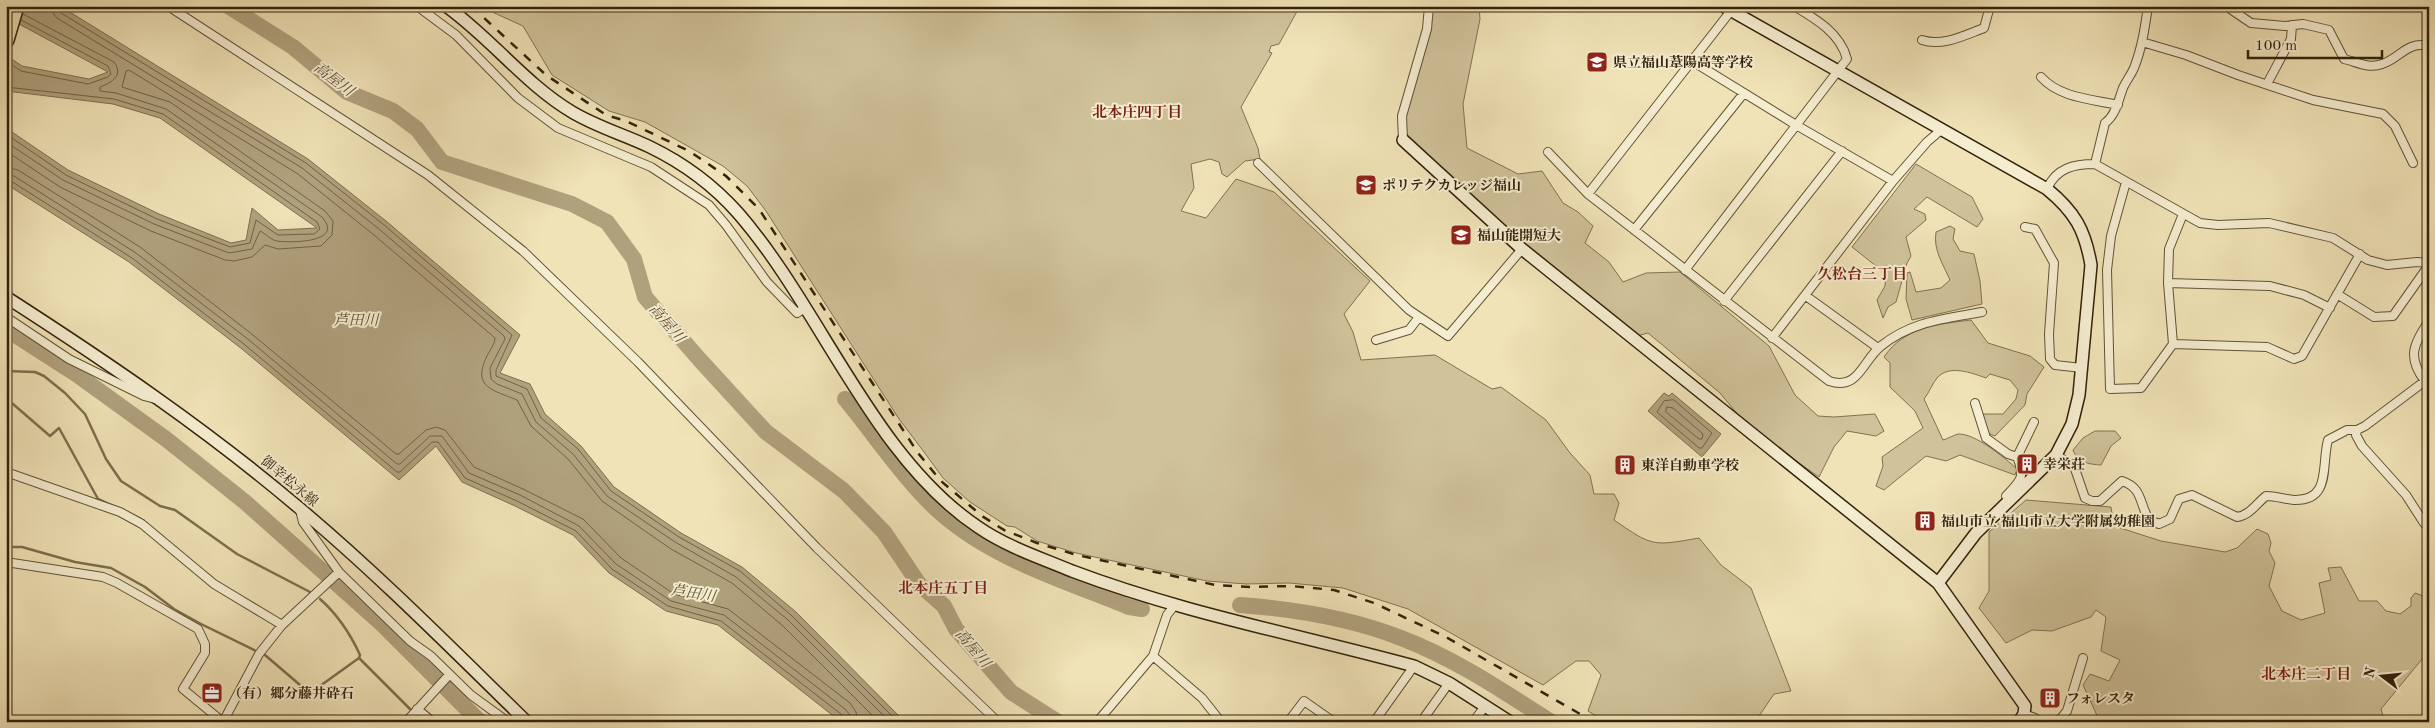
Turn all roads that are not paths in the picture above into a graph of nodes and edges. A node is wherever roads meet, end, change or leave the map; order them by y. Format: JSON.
{"nodes":[{"id":1,"x":16,"y":6,"type":"edge"},
{"id":2,"x":168,"y":6,"type":"edge"},
{"id":3,"x":417,"y":6,"type":"edge"},
{"id":4,"x":446,"y":6,"type":"edge"},
{"id":5,"x":1429,"y":6,"type":"edge"},
{"id":6,"x":1794,"y":6,"type":"edge"},
{"id":7,"x":1990,"y":6,"type":"edge"},
{"id":8,"x":2148,"y":6,"type":"edge"},
{"id":9,"x":2226,"y":6,"type":"edge"},
{"id":10,"x":1726,"y":9,"type":"edge"},
{"id":11,"x":2292,"y":25,"type":"junction"},
{"id":12,"x":6,"y":40,"type":"edge"},
{"id":13,"x":1922,"y":40,"type":"dead end"},
{"id":14,"x":2142,"y":42,"type":"junction"},
{"id":15,"x":2429,"y":46,"type":"edge"},
{"id":16,"x":1692,"y":61,"type":"junction"},
{"id":17,"x":1838,"y":70,"type":"junction"},
{"id":18,"x":2041,"y":76,"type":"dead end"},
{"id":19,"x":2267,"y":84,"type":"junction"},
{"id":20,"x":1744,"y":93,"type":"junction"},
{"id":21,"x":2118,"y":105,"type":"junction"},
{"id":22,"x":1796,"y":125,"type":"junction"},
{"id":23,"x":1941,"y":130,"type":"junction"},
{"id":24,"x":1404,"y":140,"type":"joint"},
{"id":25,"x":1842,"y":151,"type":"junction"},
{"id":26,"x":1548,"y":152,"type":"dead end"},
{"id":27,"x":1258,"y":163,"type":"dead end"},
{"id":28,"x":2413,"y":163,"type":"dead end"},
{"id":29,"x":2095,"y":164,"type":"junction"},
{"id":30,"x":1893,"y":181,"type":"junction"},
{"id":31,"x":2126,"y":182,"type":"junction"},
{"id":32,"x":2047,"y":190,"type":"junction"},
{"id":33,"x":1588,"y":194,"type":"junction"},
{"id":34,"x":2183,"y":214,"type":"junction"},
{"id":35,"x":2025,"y":226,"type":"dead end"},
{"id":36,"x":1634,"y":230,"type":"junction"},
{"id":37,"x":1522,"y":249,"type":"junction"},
{"id":38,"x":2360,"y":254,"type":"junction"},
{"id":39,"x":2429,"y":264,"type":"edge"},
{"id":40,"x":1685,"y":270,"type":"junction"},
{"id":41,"x":2168,"y":283,"type":"junction"},
{"id":42,"x":2337,"y":294,"type":"junction"},
{"id":43,"x":1806,"y":296,"type":"junction"},
{"id":44,"x":6,"y":297,"type":"edge"},
{"id":45,"x":1724,"y":301,"type":"junction"},
{"id":46,"x":805,"y":308,"type":"junction"},
{"id":47,"x":2330,"y":308,"type":"junction"},
{"id":48,"x":1982,"y":312,"type":"dead end"},
{"id":49,"x":6,"y":317,"type":"edge"},
{"id":50,"x":1419,"y":317,"type":"junction"},
{"id":51,"x":2429,"y":321,"type":"edge"},
{"id":52,"x":1772,"y":338,"type":"junction"},
{"id":53,"x":1376,"y":340,"type":"dead end"},
{"id":54,"x":2173,"y":344,"type":"junction"},
{"id":55,"x":1878,"y":348,"type":"junction"},
{"id":56,"x":2082,"y":368,"type":"junction"},
{"id":57,"x":2427,"y":380,"type":"edge"},
{"id":58,"x":162,"y":400,"type":"junction"},
{"id":59,"x":1976,"y":403,"type":"dead end"},
{"id":60,"x":2034,"y":422,"type":"dead end"},
{"id":61,"x":2357,"y":430,"type":"junction"},
{"id":62,"x":2056,"y":455,"type":"junction"},
{"id":63,"x":2017,"y":457,"type":"junction"},
{"id":64,"x":6,"y":472,"type":"edge"},
{"id":65,"x":2007,"y":502,"type":"junction"},
{"id":66,"x":299,"y":508,"type":"junction"},
{"id":67,"x":2424,"y":523,"type":"dead end"},
{"id":68,"x":6,"y":562,"type":"edge"},
{"id":69,"x":337,"y":574,"type":"junction"},
{"id":70,"x":1938,"y":582,"type":"junction"},
{"id":71,"x":1174,"y":606,"type":"junction"},
{"id":72,"x":282,"y":625,"type":"junction"},
{"id":73,"x":1153,"y":656,"type":"junction"},
{"id":74,"x":2083,"y":658,"type":"dead end"},
{"id":75,"x":1414,"y":666,"type":"junction"},
{"id":76,"x":445,"y":680,"type":"junction"},
{"id":77,"x":1449,"y":683,"type":"junction"},
{"id":78,"x":1486,"y":705,"type":"junction"},
{"id":79,"x":415,"y":712,"type":"junction"},
{"id":80,"x":2022,"y":718,"type":"edge"},
{"id":81,"x":2429,"y":718,"type":"edge"},
{"id":82,"x":223,"y":722,"type":"edge"},
{"id":83,"x":406,"y":722,"type":"edge"},
{"id":84,"x":433,"y":722,"type":"edge"},
{"id":85,"x":508,"y":722,"type":"edge"},
{"id":86,"x":527,"y":722,"type":"edge"},
{"id":87,"x":998,"y":722,"type":"edge"},
{"id":88,"x":1097,"y":722,"type":"edge"},
{"id":89,"x":1220,"y":722,"type":"edge"},
{"id":90,"x":1288,"y":722,"type":"edge"},
{"id":91,"x":1334,"y":722,"type":"edge"},
{"id":92,"x":1374,"y":722,"type":"edge"},
{"id":93,"x":1421,"y":722,"type":"edge"},
{"id":94,"x":1473,"y":722,"type":"edge"},
{"id":95,"x":1510,"y":722,"type":"edge"},
{"id":96,"x":2036,"y":722,"type":"edge"},
{"id":97,"x":2058,"y":722,"type":"edge"},
{"id":98,"x":2425,"y":722,"type":"edge"}],
"edges":[{"from":1,"to":12,"type":"highway"},
{"from":2,"to":87,"type":"street"},
{"from":3,"to":46,"type":"street"},
{"from":4,"to":46,"type":"street"},
{"from":5,"to":24,"type":"street"},
{"from":6,"to":17,"type":"street"},
{"from":7,"to":13,"type":"street"},
{"from":8,"to":14,"type":"street"},
{"from":9,"to":11,"type":"street"},
{"from":10,"to":16,"type":"street"},
{"from":10,"to":17,"type":"street"},
{"from":11,"to":15,"type":"street"},
{"from":11,"to":19,"type":"street"},
{"from":14,"to":19,"type":"street"},
{"from":14,"to":21,"type":"street"},
{"from":16,"to":20,"type":"street"},
{"from":16,"to":33,"type":"street"},
{"from":17,"to":22,"type":"street"},
{"from":17,"to":23,"type":"street"},
{"from":18,"to":21,"type":"street"},
{"from":19,"to":28,"type":"street"},
{"from":20,"to":22,"type":"street"},
{"from":20,"to":36,"type":"street"},
{"from":21,"to":29,"type":"street"},
{"from":22,"to":25,"type":"street"},
{"from":22,"to":40,"type":"street"},
{"from":23,"to":30,"type":"street"},
{"from":23,"to":32,"type":"street"},
{"from":24,"to":37,"type":"street"},
{"from":25,"to":30,"type":"street"},
{"from":25,"to":45,"type":"street"},
{"from":26,"to":33,"type":"street"},
{"from":27,"to":50,"type":"street"},
{"from":29,"to":31,"type":"street"},
{"from":29,"to":32,"type":"street"},
{"from":30,"to":43,"type":"street"},
{"from":31,"to":34,"type":"street"},
{"from":31,"to":54,"type":"street"},
{"from":32,"to":56,"type":"street"},
{"from":33,"to":36,"type":"street"},
{"from":34,"to":38,"type":"street"},
{"from":34,"to":41,"type":"street"},
{"from":35,"to":56,"type":"street"},
{"from":36,"to":40,"type":"street"},
{"from":37,"to":50,"type":"street"},
{"from":37,"to":70,"type":"street"},
{"from":38,"to":39,"type":"street"},
{"from":38,"to":42,"type":"street"},
{"from":39,"to":42,"type":"street"},
{"from":40,"to":45,"type":"street"},
{"from":41,"to":47,"type":"street"},
{"from":41,"to":54,"type":"street"},
{"from":42,"to":47,"type":"street"},
{"from":43,"to":52,"type":"street"},
{"from":43,"to":55,"type":"street"},
{"from":44,"to":58,"type":"street","name":"御幸松永線"},
{"from":45,"to":52,"type":"street"},
{"from":46,"to":71,"type":"street"},
{"from":47,"to":54,"type":"street"},
{"from":48,"to":55,"type":"street"},
{"from":49,"to":58,"type":"street"},
{"from":50,"to":53,"type":"street"},
{"from":51,"to":57,"type":"street"},
{"from":52,"to":55,"type":"street"},
{"from":56,"to":62,"type":"street"},
{"from":57,"to":61,"type":"street"},
{"from":58,"to":66,"type":"street","name":"御幸松永線"},
{"from":59,"to":63,"type":"street"},
{"from":60,"to":63,"type":"street"},
{"from":61,"to":62,"type":"street"},
{"from":61,"to":67,"type":"street"},
{"from":62,"to":65,"type":"street"},
{"from":63,"to":65,"type":"street"},
{"from":64,"to":72,"type":"street"},
{"from":65,"to":70,"type":"street"},
{"from":66,"to":69,"type":"street"},
{"from":66,"to":86,"type":"street","name":"御幸松永線"},
{"from":68,"to":82,"type":"street"},
{"from":69,"to":72,"type":"street"},
{"from":69,"to":76,"type":"street"},
{"from":70,"to":80,"type":"street"},
{"from":71,"to":73,"type":"street"},
{"from":71,"to":75,"type":"street"},
{"from":72,"to":82,"type":"street"},
{"from":73,"to":88,"type":"street"},
{"from":73,"to":89,"type":"street"},
{"from":74,"to":97,"type":"street"},
{"from":75,"to":77,"type":"street"},
{"from":75,"to":92,"type":"street"},
{"from":76,"to":79,"type":"street"},
{"from":76,"to":85,"type":"street"},
{"from":77,"to":78,"type":"street"},
{"from":77,"to":93,"type":"street"},
{"from":78,"to":94,"type":"street"},
{"from":78,"to":95,"type":"street"},
{"from":79,"to":83,"type":"street"},
{"from":79,"to":84,"type":"street"},
{"from":80,"to":96,"type":"street"},
{"from":81,"to":98,"type":"street"},
{"from":90,"to":91,"type":"street"}]}
